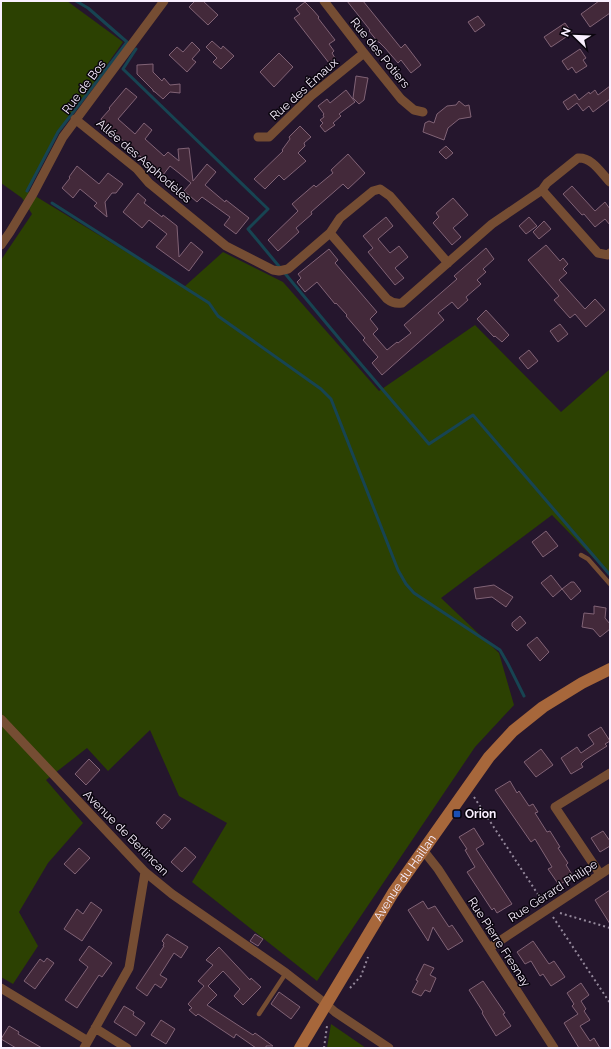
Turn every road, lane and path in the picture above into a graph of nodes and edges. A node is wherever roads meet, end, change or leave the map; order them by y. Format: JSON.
{"nodes":[{"id":1,"x":164,"y":1,"type":"edge"},
{"id":2,"x":324,"y":1,"type":"edge"},
{"id":3,"x":364,"y":53,"type":"junction"},
{"id":4,"x":423,"y":112,"type":"dead end"},
{"id":5,"x":75,"y":119,"type":"junction"},
{"id":6,"x":258,"y":137,"type":"dead end"},
{"id":7,"x":610,"y":182,"type":"edge"},
{"id":8,"x":542,"y":190,"type":"junction"},
{"id":9,"x":330,"y":233,"type":"junction"},
{"id":10,"x":1,"y":245,"type":"edge"},
{"id":11,"x":610,"y":253,"type":"edge"},
{"id":12,"x":448,"y":263,"type":"junction"},
{"id":13,"x":581,"y":555,"type":"dead end"},
{"id":14,"x":610,"y":584,"type":"edge"},
{"id":15,"x":610,"y":669,"type":"edge"},
{"id":16,"x":1,"y":719,"type":"edge"},
{"id":17,"x":610,"y":773,"type":"edge"},
{"id":18,"x":467,"y":787,"type":"junction"},
{"id":19,"x":423,"y":850,"type":"junction"},
{"id":20,"x":610,"y":868,"type":"edge"},
{"id":21,"x":144,"y":872,"type":"junction"},
{"id":22,"x":600,"y":874,"type":"junction"},
{"id":23,"x":547,"y":909,"type":"junction"},
{"id":24,"x":610,"y":928,"type":"edge"},
{"id":25,"x":489,"y":948,"type":"junction"},
{"id":26,"x":369,"y":956,"type":"dead end"},
{"id":27,"x":286,"y":974,"type":"junction"},
{"id":28,"x":1,"y":988,"type":"edge"},
{"id":29,"x":348,"y":990,"type":"dead end"},
{"id":30,"x":610,"y":1003,"type":"edge"},
{"id":31,"x":331,"y":1008,"type":"junction"},
{"id":32,"x":259,"y":1014,"type":"dead end"},
{"id":33,"x":95,"y":1028,"type":"junction"},
{"id":34,"x":86,"y":1044,"type":"edge"},
{"id":35,"x":127,"y":1048,"type":"edge"},
{"id":36,"x":300,"y":1048,"type":"edge"},
{"id":37,"x":324,"y":1048,"type":"edge"},
{"id":38,"x":389,"y":1048,"type":"edge"},
{"id":39,"x":554,"y":1048,"type":"edge"}],
"edges":[{"from":1,"to":5,"type":"street","name":"Rue de Bos"},
{"from":2,"to":3,"type":"street","name":"Rue des Potiers"},
{"from":3,"to":4,"type":"street","name":"Rue des Potiers"},
{"from":3,"to":6,"type":"street","name":"Rue des Émaux"},
{"from":5,"to":9,"type":"street","name":"Allée des Asphodèles"},
{"from":5,"to":10,"type":"street","name":"Rue de Bos"},
{"from":7,"to":8,"type":"street"},
{"from":8,"to":11,"type":"street"},
{"from":8,"to":12,"type":"street"},
{"from":9,"to":12,"type":"street"},
{"from":9,"to":12,"type":"street","name":"Allée des Asphodèles"},
{"from":13,"to":14,"type":"lane"},
{"from":15,"to":18,"type":"street","name":"Avenue du Haillan"},
{"from":16,"to":21,"type":"street","name":"Avenue de Berlincan"},
{"from":17,"to":22,"type":"street"},
{"from":18,"to":19,"type":"street","name":"Avenue du Haillan"},
{"from":18,"to":23,"type":"path"},
{"from":19,"to":25,"type":"street","name":"Rue Pierre Fresnay"},
{"from":19,"to":31,"type":"street","name":"Avenue du Haillan"},
{"from":20,"to":22,"type":"street","name":"Rue Gérard Philipe"},
{"from":21,"to":27,"type":"street","name":"Avenue de Berlincan"},
{"from":21,"to":33,"type":"street"},
{"from":22,"to":23,"type":"street","name":"Rue Gérard Philipe"},
{"from":23,"to":24,"type":"path"},
{"from":23,"to":25,"type":"street","name":"Rue Gérard Philipe"},
{"from":23,"to":30,"type":"path"},
{"from":25,"to":39,"type":"street","name":"Rue Pierre Fresnay"},
{"from":26,"to":29,"type":"path"},
{"from":27,"to":31,"type":"street","name":"Avenue de Berlincan"},
{"from":27,"to":32,"type":"lane"},
{"from":28,"to":34,"type":"street"},
{"from":31,"to":36,"type":"street","name":"Avenue du Haillan"},
{"from":31,"to":37,"type":"path"},
{"from":31,"to":38,"type":"street","name":"Avenue de Berlincan"},
{"from":33,"to":34,"type":"street"},
{"from":33,"to":35,"type":"street"}]}
